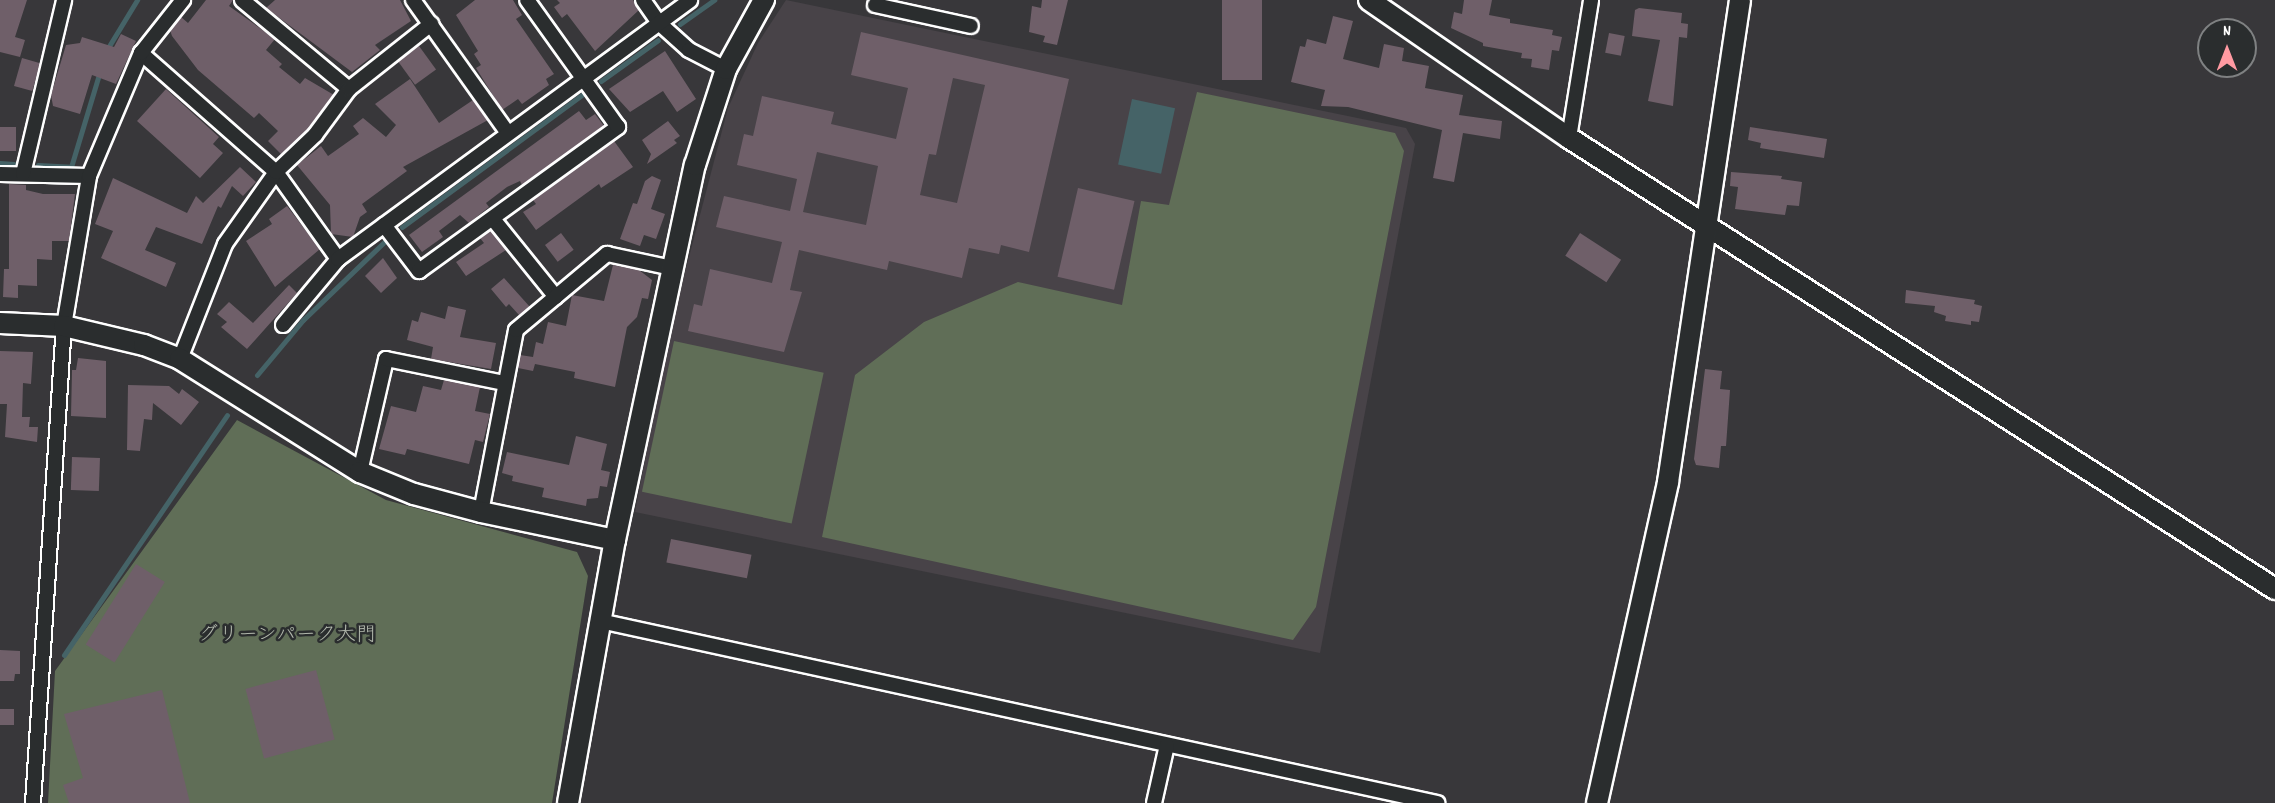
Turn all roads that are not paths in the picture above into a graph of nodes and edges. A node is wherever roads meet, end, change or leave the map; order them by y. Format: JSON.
{"nodes":[{"id":1,"x":64,"y":0,"type":"edge"},
{"id":2,"x":183,"y":0,"type":"edge"},
{"id":3,"x":242,"y":0,"type":"edge"},
{"id":4,"x":413,"y":0,"type":"edge"},
{"id":5,"x":526,"y":0,"type":"edge"},
{"id":6,"x":643,"y":0,"type":"edge"},
{"id":7,"x":690,"y":0,"type":"edge"},
{"id":8,"x":764,"y":0,"type":"edge"},
{"id":9,"x":1369,"y":0,"type":"edge"},
{"id":10,"x":1591,"y":0,"type":"edge"},
{"id":11,"x":1740,"y":0,"type":"edge"},
{"id":12,"x":875,"y":5,"type":"dead end"},
{"id":13,"x":659,"y":23,"type":"junction"},
{"id":14,"x":431,"y":24,"type":"junction"},
{"id":15,"x":971,"y":26,"type":"dead end"},
{"id":16,"x":141,"y":53,"type":"junction"},
{"id":17,"x":726,"y":69,"type":"junction"},
{"id":18,"x":582,"y":76,"type":"junction"},
{"id":19,"x":350,"y":89,"type":"junction"},
{"id":20,"x":507,"y":132,"type":"junction"},
{"id":21,"x":1569,"y":138,"type":"junction"},
{"id":22,"x":276,"y":172,"type":"junction"},
{"id":23,"x":0,"y":174,"type":"edge"},
{"id":24,"x":23,"y":174,"type":"junction"},
{"id":25,"x":89,"y":176,"type":"junction"},
{"id":26,"x":493,"y":219,"type":"junction"},
{"id":27,"x":384,"y":225,"type":"junction"},
{"id":28,"x":1704,"y":225,"type":"junction"},
{"id":29,"x":338,"y":259,"type":"junction"},
{"id":30,"x":672,"y":268,"type":"junction"},
{"id":31,"x":556,"y":297,"type":"junction"},
{"id":32,"x":0,"y":323,"type":"edge"},
{"id":33,"x":283,"y":325,"type":"dead end"},
{"id":34,"x":64,"y":326,"type":"junction"},
{"id":35,"x":180,"y":359,"type":"junction"},
{"id":36,"x":504,"y":383,"type":"junction"},
{"id":37,"x":360,"y":472,"type":"junction"},
{"id":38,"x":481,"y":512,"type":"junction"},
{"id":39,"x":615,"y":540,"type":"junction"},
{"id":40,"x":2275,"y":589,"type":"edge"},
{"id":41,"x":600,"y":621,"type":"junction"},
{"id":42,"x":1167,"y":745,"type":"junction"},
{"id":43,"x":33,"y":803,"type":"edge"},
{"id":44,"x":568,"y":803,"type":"edge"},
{"id":45,"x":1154,"y":803,"type":"edge"},
{"id":46,"x":1437,"y":803,"type":"edge"},
{"id":47,"x":1597,"y":803,"type":"edge"}],
"edges":[{"from":1,"to":24,"type":"street"},
{"from":2,"to":16,"type":"street"},
{"from":3,"to":19,"type":"street"},
{"from":4,"to":14,"type":"street"},
{"from":5,"to":18,"type":"street"},
{"from":6,"to":13,"type":"street"},
{"from":7,"to":13,"type":"street"},
{"from":8,"to":17,"type":"street"},
{"from":9,"to":21,"type":"street"},
{"from":10,"to":21,"type":"street"},
{"from":11,"to":28,"type":"street"},
{"from":12,"to":15,"type":"street"},
{"from":13,"to":17,"type":"street"},
{"from":13,"to":18,"type":"street"},
{"from":14,"to":19,"type":"street"},
{"from":14,"to":20,"type":"street"},
{"from":16,"to":22,"type":"street"},
{"from":16,"to":25,"type":"street"},
{"from":17,"to":30,"type":"street"},
{"from":18,"to":20,"type":"street"},
{"from":18,"to":26,"type":"street"},
{"from":19,"to":22,"type":"street"},
{"from":20,"to":27,"type":"street"},
{"from":21,"to":28,"type":"street"},
{"from":22,"to":29,"type":"street"},
{"from":22,"to":35,"type":"street"},
{"from":23,"to":24,"type":"street"},
{"from":24,"to":25,"type":"street"},
{"from":25,"to":34,"type":"street"},
{"from":26,"to":27,"type":"street"},
{"from":26,"to":31,"type":"street"},
{"from":27,"to":29,"type":"street"},
{"from":28,"to":40,"type":"street"},
{"from":28,"to":47,"type":"street"},
{"from":29,"to":33,"type":"street"},
{"from":30,"to":31,"type":"street"},
{"from":30,"to":39,"type":"street"},
{"from":31,"to":36,"type":"street"},
{"from":32,"to":34,"type":"street"},
{"from":34,"to":35,"type":"street"},
{"from":34,"to":43,"type":"street"},
{"from":35,"to":37,"type":"street"},
{"from":36,"to":37,"type":"street"},
{"from":36,"to":38,"type":"street"},
{"from":37,"to":38,"type":"street"},
{"from":38,"to":39,"type":"street"},
{"from":39,"to":41,"type":"street"},
{"from":41,"to":42,"type":"street"},
{"from":41,"to":44,"type":"street"},
{"from":42,"to":45,"type":"street"},
{"from":42,"to":46,"type":"street"}]}
